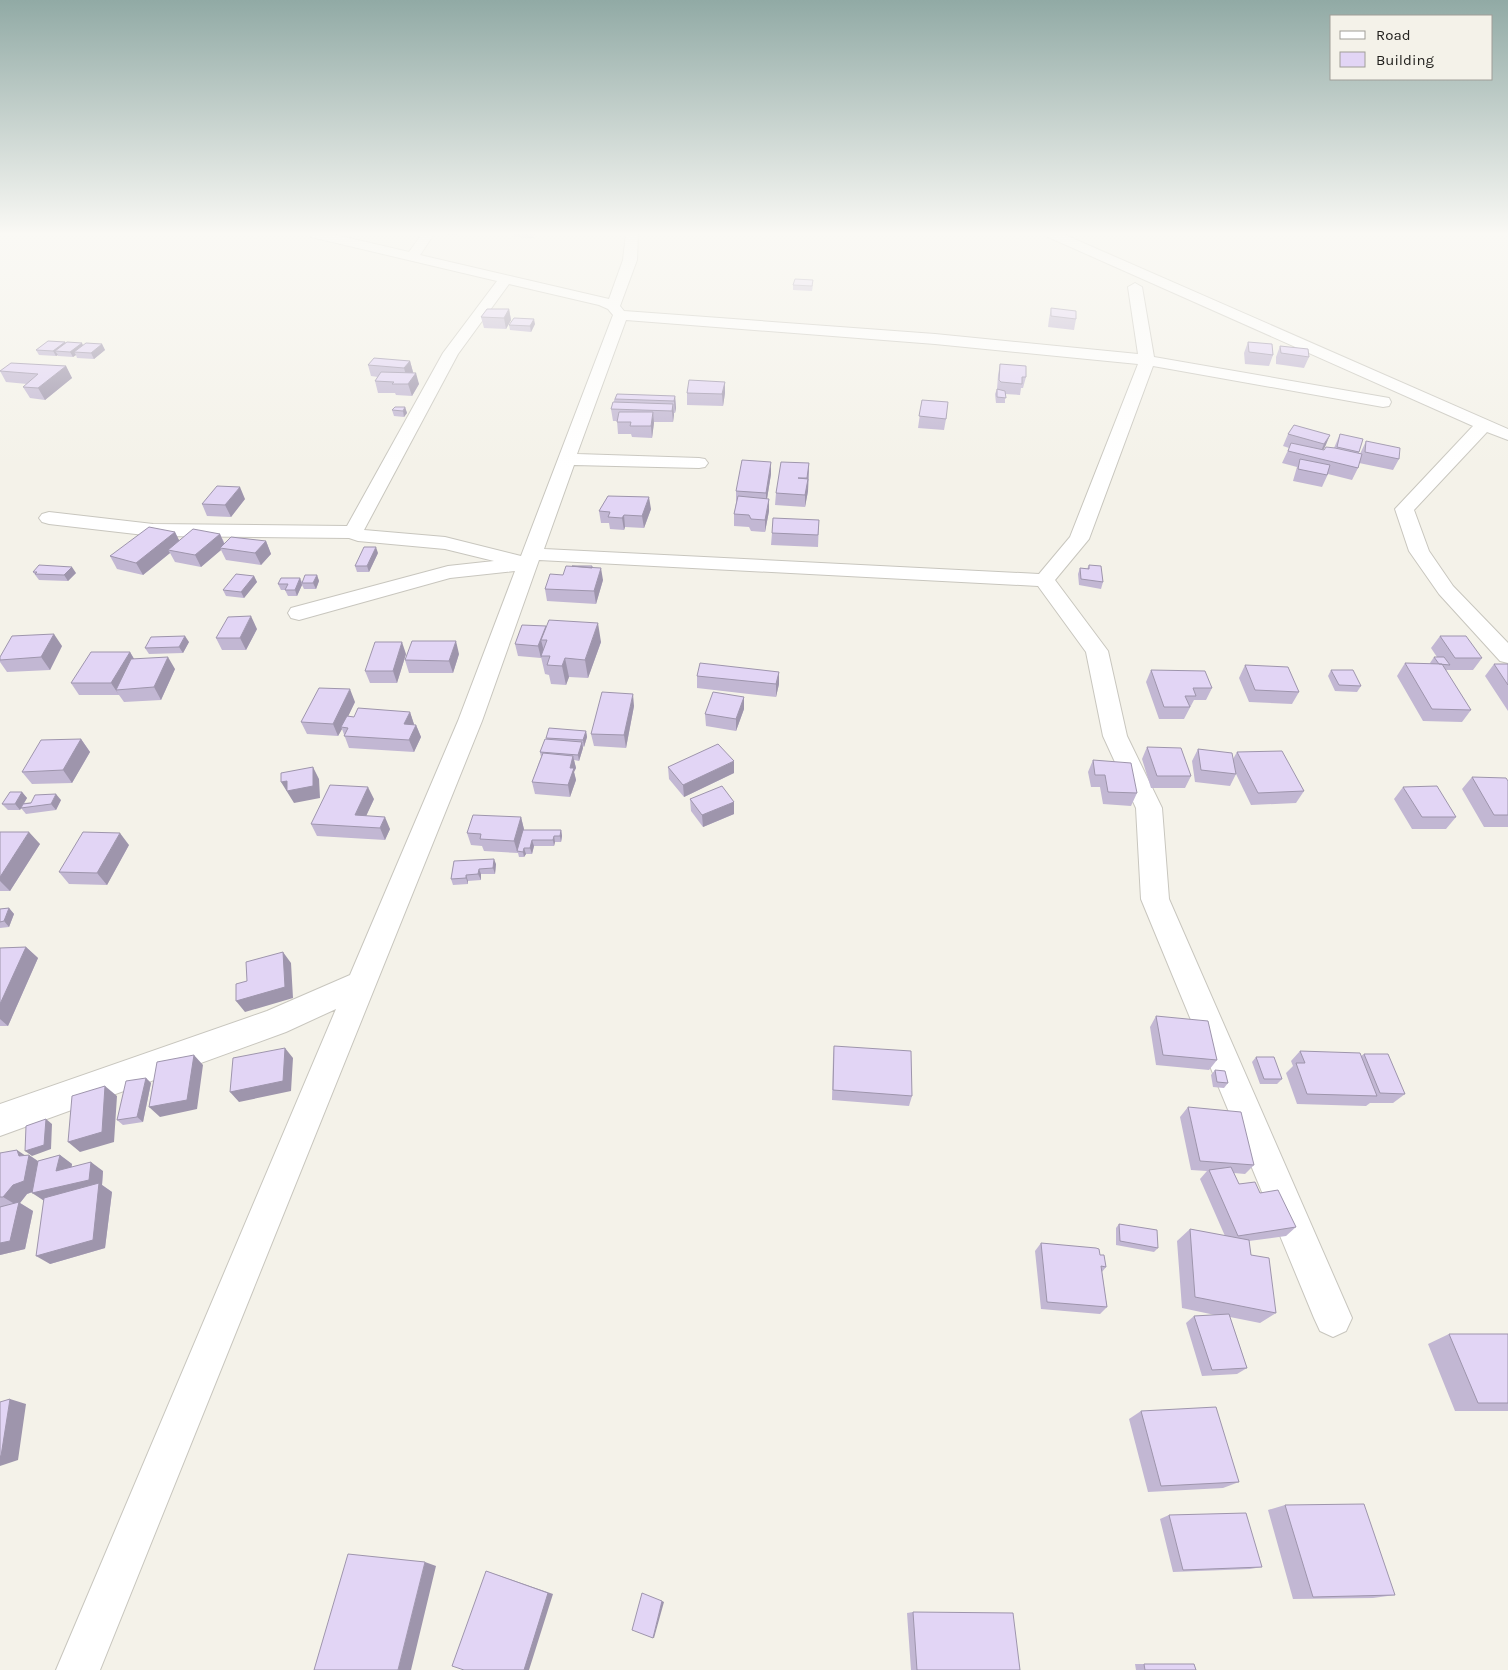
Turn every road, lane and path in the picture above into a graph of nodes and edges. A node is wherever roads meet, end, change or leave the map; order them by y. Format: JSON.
{"nodes":[{"id":1,"x":616,"y":311,"type":"edge"},
{"id":2,"x":481,"y":312,"type":"edge"},
{"id":3,"x":627,"y":312,"type":"edge"},
{"id":4,"x":1139,"y":312,"type":"edge"},
{"id":5,"x":1228,"y":312,"type":"edge"},
{"id":6,"x":1147,"y":360,"type":"junction"},
{"id":7,"x":1383,"y":402,"type":"dead end"},
{"id":8,"x":1484,"y":426,"type":"junction"},
{"id":9,"x":1508,"y":435,"type":"edge"},
{"id":10,"x":566,"y":460,"type":"junction"},
{"id":11,"x":699,"y":463,"type":"dead end"},
{"id":12,"x":49,"y":518,"type":"dead end"},
{"id":13,"x":353,"y":532,"type":"junction"},
{"id":14,"x":530,"y":559,"type":"junction"},
{"id":15,"x":1044,"y":580,"type":"junction"},
{"id":16,"x":299,"y":613,"type":"dead end"},
{"id":17,"x":1476,"y":622,"type":"junction"},
{"id":18,"x":1508,"y":627,"type":"edge"},
{"id":19,"x":1508,"y":656,"type":"edge"},
{"id":20,"x":361,"y":984,"type":"junction"},
{"id":21,"x":0,"y":1120,"type":"edge"},
{"id":22,"x":1333,"y":1318,"type":"dead end"},
{"id":23,"x":78,"y":1670,"type":"edge"}],
"edges":[{"from":1,"to":10,"type":"street"},
{"from":2,"to":13,"type":"street"},
{"from":3,"to":6,"type":"street"},
{"from":4,"to":6,"type":"street"},
{"from":5,"to":8,"type":"street"},
{"from":6,"to":7,"type":"street"},
{"from":6,"to":15,"type":"street"},
{"from":8,"to":9,"type":"street"},
{"from":8,"to":17,"type":"street"},
{"from":10,"to":11,"type":"street"},
{"from":10,"to":14,"type":"street"},
{"from":12,"to":13,"type":"street"},
{"from":13,"to":14,"type":"street"},
{"from":14,"to":15,"type":"street"},
{"from":14,"to":16,"type":"street"},
{"from":14,"to":20,"type":"street"},
{"from":15,"to":22,"type":"street"},
{"from":17,"to":18,"type":"street"},
{"from":17,"to":19,"type":"street"},
{"from":20,"to":21,"type":"street"},
{"from":20,"to":23,"type":"street"}]}
